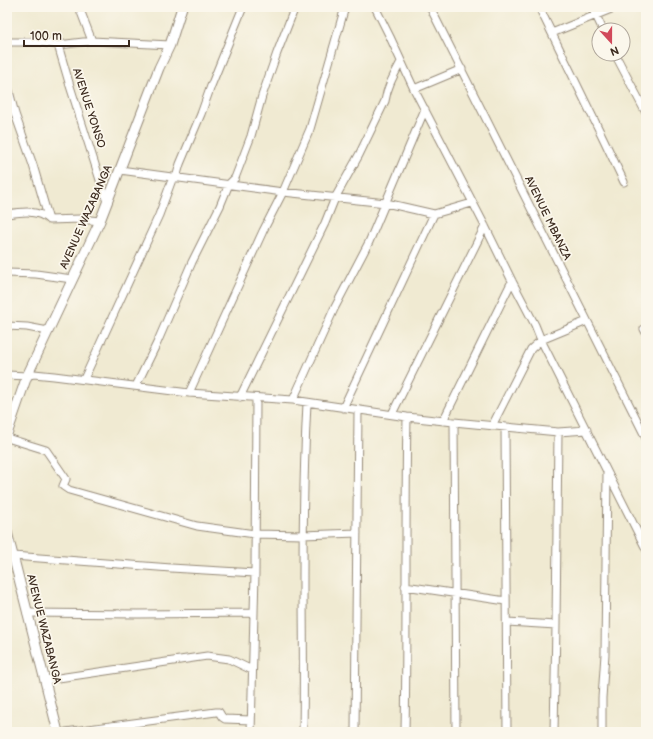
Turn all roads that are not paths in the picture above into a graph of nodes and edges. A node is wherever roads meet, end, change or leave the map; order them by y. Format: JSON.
{"nodes":[{"id":1,"x":79,"y":7,"type":"edge"},
{"id":2,"x":182,"y":7,"type":"edge"},
{"id":3,"x":243,"y":7,"type":"edge"},
{"id":4,"x":295,"y":7,"type":"edge"},
{"id":5,"x":345,"y":7,"type":"edge"},
{"id":6,"x":375,"y":7,"type":"edge"},
{"id":7,"x":430,"y":7,"type":"edge"},
{"id":8,"x":538,"y":7,"type":"edge"},
{"id":9,"x":592,"y":7,"type":"edge"},
{"id":10,"x":616,"y":7,"type":"edge"},
{"id":11,"x":596,"y":14,"type":"junction"},
{"id":12,"x":600,"y":22,"type":"edge"},
{"id":13,"x":552,"y":32,"type":"junction"},
{"id":14,"x":92,"y":41,"type":"junction"},
{"id":15,"x":7,"y":42,"type":"edge"},
{"id":16,"x":58,"y":44,"type":"junction"},
{"id":17,"x":170,"y":44,"type":"junction"},
{"id":18,"x":402,"y":62,"type":"junction"},
{"id":19,"x":620,"y":62,"type":"edge"},
{"id":20,"x":462,"y":69,"type":"junction"},
{"id":21,"x":7,"y":83,"type":"edge"},
{"id":22,"x":414,"y":89,"type":"junction"},
{"id":23,"x":425,"y":109,"type":"junction"},
{"id":24,"x":646,"y":113,"type":"edge"},
{"id":25,"x":120,"y":170,"type":"junction"},
{"id":26,"x":175,"y":177,"type":"junction"},
{"id":27,"x":624,"y":182,"type":"dead end"},
{"id":28,"x":230,"y":184,"type":"junction"},
{"id":29,"x":283,"y":192,"type":"junction"},
{"id":30,"x":335,"y":198,"type":"junction"},
{"id":31,"x":107,"y":202,"type":"junction"},
{"id":32,"x":386,"y":202,"type":"junction"},
{"id":33,"x":472,"y":203,"type":"junction"},
{"id":34,"x":7,"y":214,"type":"edge"},
{"id":35,"x":434,"y":214,"type":"junction"},
{"id":36,"x":49,"y":220,"type":"junction"},
{"id":37,"x":100,"y":221,"type":"junction"},
{"id":38,"x":485,"y":226,"type":"junction"},
{"id":39,"x":7,"y":273,"type":"edge"},
{"id":40,"x":72,"y":278,"type":"junction"},
{"id":41,"x":512,"y":281,"type":"junction"},
{"id":42,"x":587,"y":321,"type":"junction"},
{"id":43,"x":7,"y":326,"type":"edge"},
{"id":44,"x":48,"y":331,"type":"junction"},
{"id":45,"x":541,"y":340,"type":"junction"},
{"id":46,"x":7,"y":375,"type":"edge"},
{"id":47,"x":27,"y":376,"type":"junction"},
{"id":48,"x":84,"y":379,"type":"junction"},
{"id":49,"x":136,"y":386,"type":"junction"},
{"id":50,"x":189,"y":393,"type":"junction"},
{"id":51,"x":240,"y":396,"type":"junction"},
{"id":52,"x":256,"y":398,"type":"junction"},
{"id":53,"x":293,"y":400,"type":"junction"},
{"id":54,"x":307,"y":403,"type":"junction"},
{"id":55,"x":343,"y":408,"type":"junction"},
{"id":56,"x":358,"y":410,"type":"junction"},
{"id":57,"x":392,"y":414,"type":"junction"},
{"id":58,"x":407,"y":417,"type":"junction"},
{"id":59,"x":443,"y":421,"type":"junction"},
{"id":60,"x":454,"y":422,"type":"junction"},
{"id":61,"x":492,"y":426,"type":"junction"},
{"id":62,"x":505,"y":428,"type":"junction"},
{"id":63,"x":587,"y":430,"type":"junction"},
{"id":64,"x":558,"y":432,"type":"junction"},
{"id":65,"x":7,"y":433,"type":"edge"},
{"id":66,"x":646,"y":438,"type":"edge"},
{"id":67,"x":607,"y":471,"type":"junction"},
{"id":68,"x":7,"y":532,"type":"edge"},
{"id":69,"x":357,"y":533,"type":"junction"},
{"id":70,"x":255,"y":534,"type":"junction"},
{"id":71,"x":303,"y":535,"type":"junction"},
{"id":72,"x":646,"y":549,"type":"edge"},
{"id":73,"x":13,"y":556,"type":"junction"},
{"id":74,"x":255,"y":573,"type":"junction"},
{"id":75,"x":405,"y":586,"type":"junction"},
{"id":76,"x":456,"y":594,"type":"junction"},
{"id":77,"x":506,"y":601,"type":"junction"},
{"id":78,"x":27,"y":613,"type":"junction"},
{"id":79,"x":254,"y":613,"type":"junction"},
{"id":80,"x":507,"y":622,"type":"junction"},
{"id":81,"x":556,"y":625,"type":"junction"},
{"id":82,"x":252,"y":670,"type":"junction"},
{"id":83,"x":45,"y":680,"type":"junction"},
{"id":84,"x":251,"y":720,"type":"junction"},
{"id":85,"x":58,"y":732,"type":"edge"},
{"id":86,"x":66,"y":732,"type":"edge"},
{"id":87,"x":251,"y":732,"type":"edge"},
{"id":88,"x":303,"y":732,"type":"edge"},
{"id":89,"x":355,"y":732,"type":"edge"},
{"id":90,"x":405,"y":732,"type":"edge"},
{"id":91,"x":456,"y":732,"type":"edge"},
{"id":92,"x":507,"y":732,"type":"edge"},
{"id":93,"x":554,"y":732,"type":"edge"},
{"id":94,"x":602,"y":732,"type":"edge"}],
"edges":[{"from":1,"to":14,"type":"street"},
{"from":2,"to":17,"type":"main road","name":"AVENUE WAZABANGA"},
{"from":3,"to":26,"type":"street"},
{"from":4,"to":28,"type":"street"},
{"from":5,"to":29,"type":"street"},
{"from":6,"to":18,"type":"street"},
{"from":7,"to":20,"type":"street","name":"AVENUE MBANZA"},
{"from":8,"to":13,"type":"street"},
{"from":9,"to":11,"type":"street"},
{"from":10,"to":11,"type":"street"},
{"from":11,"to":12,"type":"street"},
{"from":11,"to":13,"type":"street"},
{"from":13,"to":27,"type":"street"},
{"from":14,"to":16,"type":"street"},
{"from":14,"to":17,"type":"street"},
{"from":15,"to":16,"type":"street"},
{"from":16,"to":31,"type":"street","name":"AVENUE YONSO"},
{"from":17,"to":25,"type":"main road","name":"AVENUE WAZABANGA"},
{"from":18,"to":22,"type":"street"},
{"from":18,"to":30,"type":"street"},
{"from":19,"to":24,"type":"street"},
{"from":20,"to":22,"type":"street"},
{"from":20,"to":42,"type":"street","name":"AVENUE MBANZA"},
{"from":21,"to":36,"type":"street"},
{"from":22,"to":23,"type":"street"},
{"from":23,"to":32,"type":"street"},
{"from":23,"to":33,"type":"street"},
{"from":25,"to":26,"type":"street"},
{"from":25,"to":31,"type":"main road","name":"AVENUE WAZABANGA"},
{"from":26,"to":28,"type":"street"},
{"from":26,"to":48,"type":"street"},
{"from":28,"to":29,"type":"street"},
{"from":28,"to":49,"type":"street"},
{"from":29,"to":30,"type":"street"},
{"from":29,"to":50,"type":"street"},
{"from":30,"to":32,"type":"street"},
{"from":30,"to":51,"type":"street"},
{"from":31,"to":37,"type":"main road","name":"AVENUE WAZABANGA"},
{"from":32,"to":35,"type":"street"},
{"from":32,"to":53,"type":"street"},
{"from":33,"to":35,"type":"street"},
{"from":33,"to":38,"type":"street"},
{"from":34,"to":36,"type":"street"},
{"from":35,"to":55,"type":"street"},
{"from":36,"to":37,"type":"street"},
{"from":37,"to":40,"type":"main road","name":"AVENUE WAZABANGA"},
{"from":38,"to":41,"type":"street"},
{"from":38,"to":57,"type":"street"},
{"from":39,"to":40,"type":"street"},
{"from":40,"to":44,"type":"main road","name":"AVENUE WAZABANGA"},
{"from":41,"to":45,"type":"street"},
{"from":41,"to":59,"type":"street"},
{"from":42,"to":45,"type":"street"},
{"from":42,"to":66,"type":"street","name":"AVENUE MBANZA"},
{"from":43,"to":44,"type":"street"},
{"from":44,"to":47,"type":"main road","name":"AVENUE WAZABANGA"},
{"from":45,"to":61,"type":"street"},
{"from":45,"to":63,"type":"street"},
{"from":46,"to":47,"type":"street"},
{"from":47,"to":48,"type":"street"},
{"from":47,"to":65,"type":"main road","name":"AVENUE WAZABANGA"},
{"from":48,"to":49,"type":"street"},
{"from":49,"to":50,"type":"street"},
{"from":50,"to":51,"type":"street"},
{"from":51,"to":52,"type":"street"},
{"from":52,"to":53,"type":"street"},
{"from":52,"to":70,"type":"street"},
{"from":53,"to":54,"type":"street"},
{"from":54,"to":55,"type":"street"},
{"from":54,"to":71,"type":"street"},
{"from":55,"to":56,"type":"street"},
{"from":56,"to":57,"type":"street"},
{"from":56,"to":69,"type":"street"},
{"from":57,"to":58,"type":"street"},
{"from":58,"to":59,"type":"street"},
{"from":58,"to":75,"type":"street"},
{"from":59,"to":60,"type":"street"},
{"from":60,"to":61,"type":"street"},
{"from":60,"to":76,"type":"street"},
{"from":61,"to":62,"type":"street"},
{"from":62,"to":64,"type":"street"},
{"from":62,"to":77,"type":"street"},
{"from":63,"to":64,"type":"street"},
{"from":63,"to":67,"type":"street"},
{"from":64,"to":81,"type":"street"},
{"from":65,"to":70,"type":"street"},
{"from":67,"to":72,"type":"street"},
{"from":67,"to":94,"type":"street"},
{"from":68,"to":73,"type":"main road","name":"AVENUE WAZABANGA"},
{"from":69,"to":71,"type":"street"},
{"from":69,"to":89,"type":"street"},
{"from":70,"to":71,"type":"street"},
{"from":70,"to":74,"type":"street"},
{"from":71,"to":88,"type":"street"},
{"from":73,"to":74,"type":"street"},
{"from":73,"to":78,"type":"main road","name":"AVENUE WAZABANGA"},
{"from":74,"to":79,"type":"street"},
{"from":75,"to":76,"type":"street"},
{"from":75,"to":90,"type":"street"},
{"from":76,"to":77,"type":"street"},
{"from":76,"to":91,"type":"street"},
{"from":77,"to":80,"type":"street"},
{"from":78,"to":79,"type":"street"},
{"from":78,"to":83,"type":"main road","name":"AVENUE WAZABANGA"},
{"from":79,"to":82,"type":"street"},
{"from":80,"to":81,"type":"street"},
{"from":80,"to":92,"type":"street"},
{"from":81,"to":93,"type":"street"},
{"from":82,"to":83,"type":"street"},
{"from":82,"to":84,"type":"street"},
{"from":83,"to":85,"type":"main road","name":"AVENUE WAZABANGA"},
{"from":84,"to":86,"type":"street"},
{"from":84,"to":87,"type":"street"}]}
